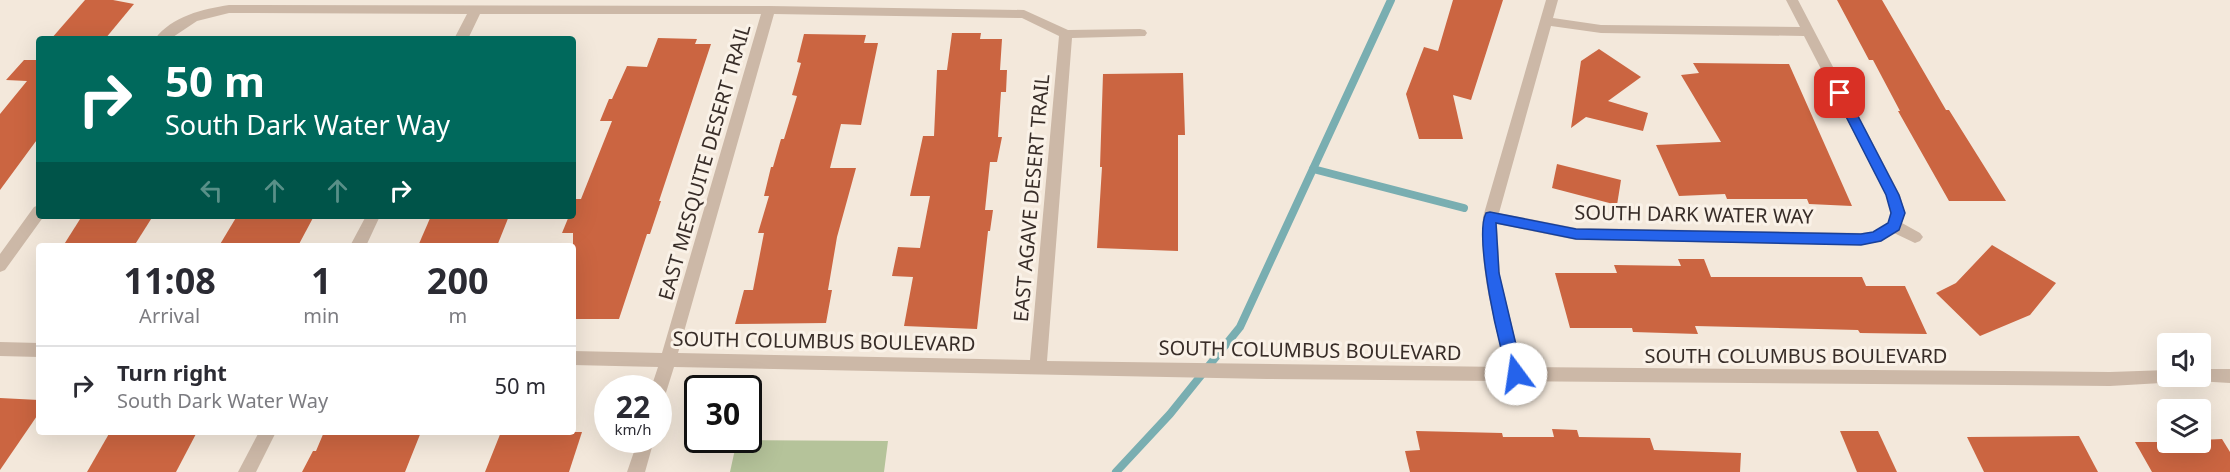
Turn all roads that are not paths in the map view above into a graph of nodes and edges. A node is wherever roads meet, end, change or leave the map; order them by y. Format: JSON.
{"nodes":[{"id":1,"x":1552,"y":0,"type":"edge"},
{"id":2,"x":1792,"y":0,"type":"edge"},
{"id":3,"x":475,"y":10,"type":"junction"},
{"id":4,"x":769,"y":10,"type":"junction"},
{"id":5,"x":1547,"y":21,"type":"junction"},
{"id":6,"x":1808,"y":32,"type":"junction"},
{"id":7,"x":1140,"y":33,"type":"dead end"},
{"id":8,"x":1066,"y":34,"type":"junction"},
{"id":9,"x":166,"y":36,"type":"edge"},
{"id":10,"x":462,"y":36,"type":"edge"},
{"id":11,"x":36,"y":215,"type":"edge"},
{"id":12,"x":1490,"y":217,"type":"junction"},
{"id":13,"x":372,"y":219,"type":"edge"},
{"id":14,"x":1894,"y":226,"type":"junction"},
{"id":15,"x":1915,"y":237,"type":"dead end"},
{"id":16,"x":360,"y":243,"type":"edge"},
{"id":17,"x":0,"y":266,"type":"edge"},
{"id":18,"x":0,"y":349,"type":"edge"},
{"id":19,"x":36,"y":350,"type":"edge"},
{"id":20,"x":576,"y":358,"type":"edge"},
{"id":21,"x":668,"y":360,"type":"junction"},
{"id":22,"x":1038,"y":366,"type":"junction"},
{"id":23,"x":1516,"y":374,"type":"junction"},
{"id":24,"x":664,"y":375,"type":"edge"},
{"id":25,"x":2230,"y":375,"type":"edge"},
{"id":26,"x":2211,"y":376,"type":"edge"},
{"id":27,"x":2157,"y":377,"type":"edge"},
{"id":28,"x":266,"y":435,"type":"edge"},
{"id":29,"x":642,"y":453,"type":"edge"},
{"id":30,"x":247,"y":472,"type":"edge"},
{"id":31,"x":636,"y":472,"type":"edge"}],
"edges":[{"from":1,"to":5,"type":"street"},
{"from":2,"to":6,"type":"street"},
{"from":3,"to":4,"type":"street"},
{"from":3,"to":9,"type":"street"},
{"from":3,"to":10,"type":"street"},
{"from":4,"to":8,"type":"street"},
{"from":4,"to":21,"type":"street","name":"EAST MESQUITE DESERT TRAIL"},
{"from":5,"to":6,"type":"street"},
{"from":5,"to":12,"type":"street"},
{"from":6,"to":14,"type":"street"},
{"from":7,"to":8,"type":"street"},
{"from":8,"to":22,"type":"street","name":"EAST AGAVE DESERT TRAIL"},
{"from":11,"to":17,"type":"street"},
{"from":12,"to":14,"type":"street","name":"SOUTH DARK WATER WAY"},
{"from":12,"to":23,"type":"street"},
{"from":13,"to":16,"type":"street"},
{"from":14,"to":15,"type":"street"},
{"from":18,"to":19,"type":"street"},
{"from":20,"to":21,"type":"street","name":"SOUTH COLUMBUS BOULEVARD"},
{"from":21,"to":22,"type":"street","name":"SOUTH COLUMBUS BOULEVARD"},
{"from":21,"to":24,"type":"street","name":"EAST MESQUITE DESERT TRAIL"},
{"from":22,"to":23,"type":"street","name":"SOUTH COLUMBUS BOULEVARD"},
{"from":23,"to":27,"type":"street","name":"SOUTH COLUMBUS BOULEVARD"},
{"from":25,"to":26,"type":"street"},
{"from":28,"to":30,"type":"street"},
{"from":29,"to":31,"type":"street"}]}
